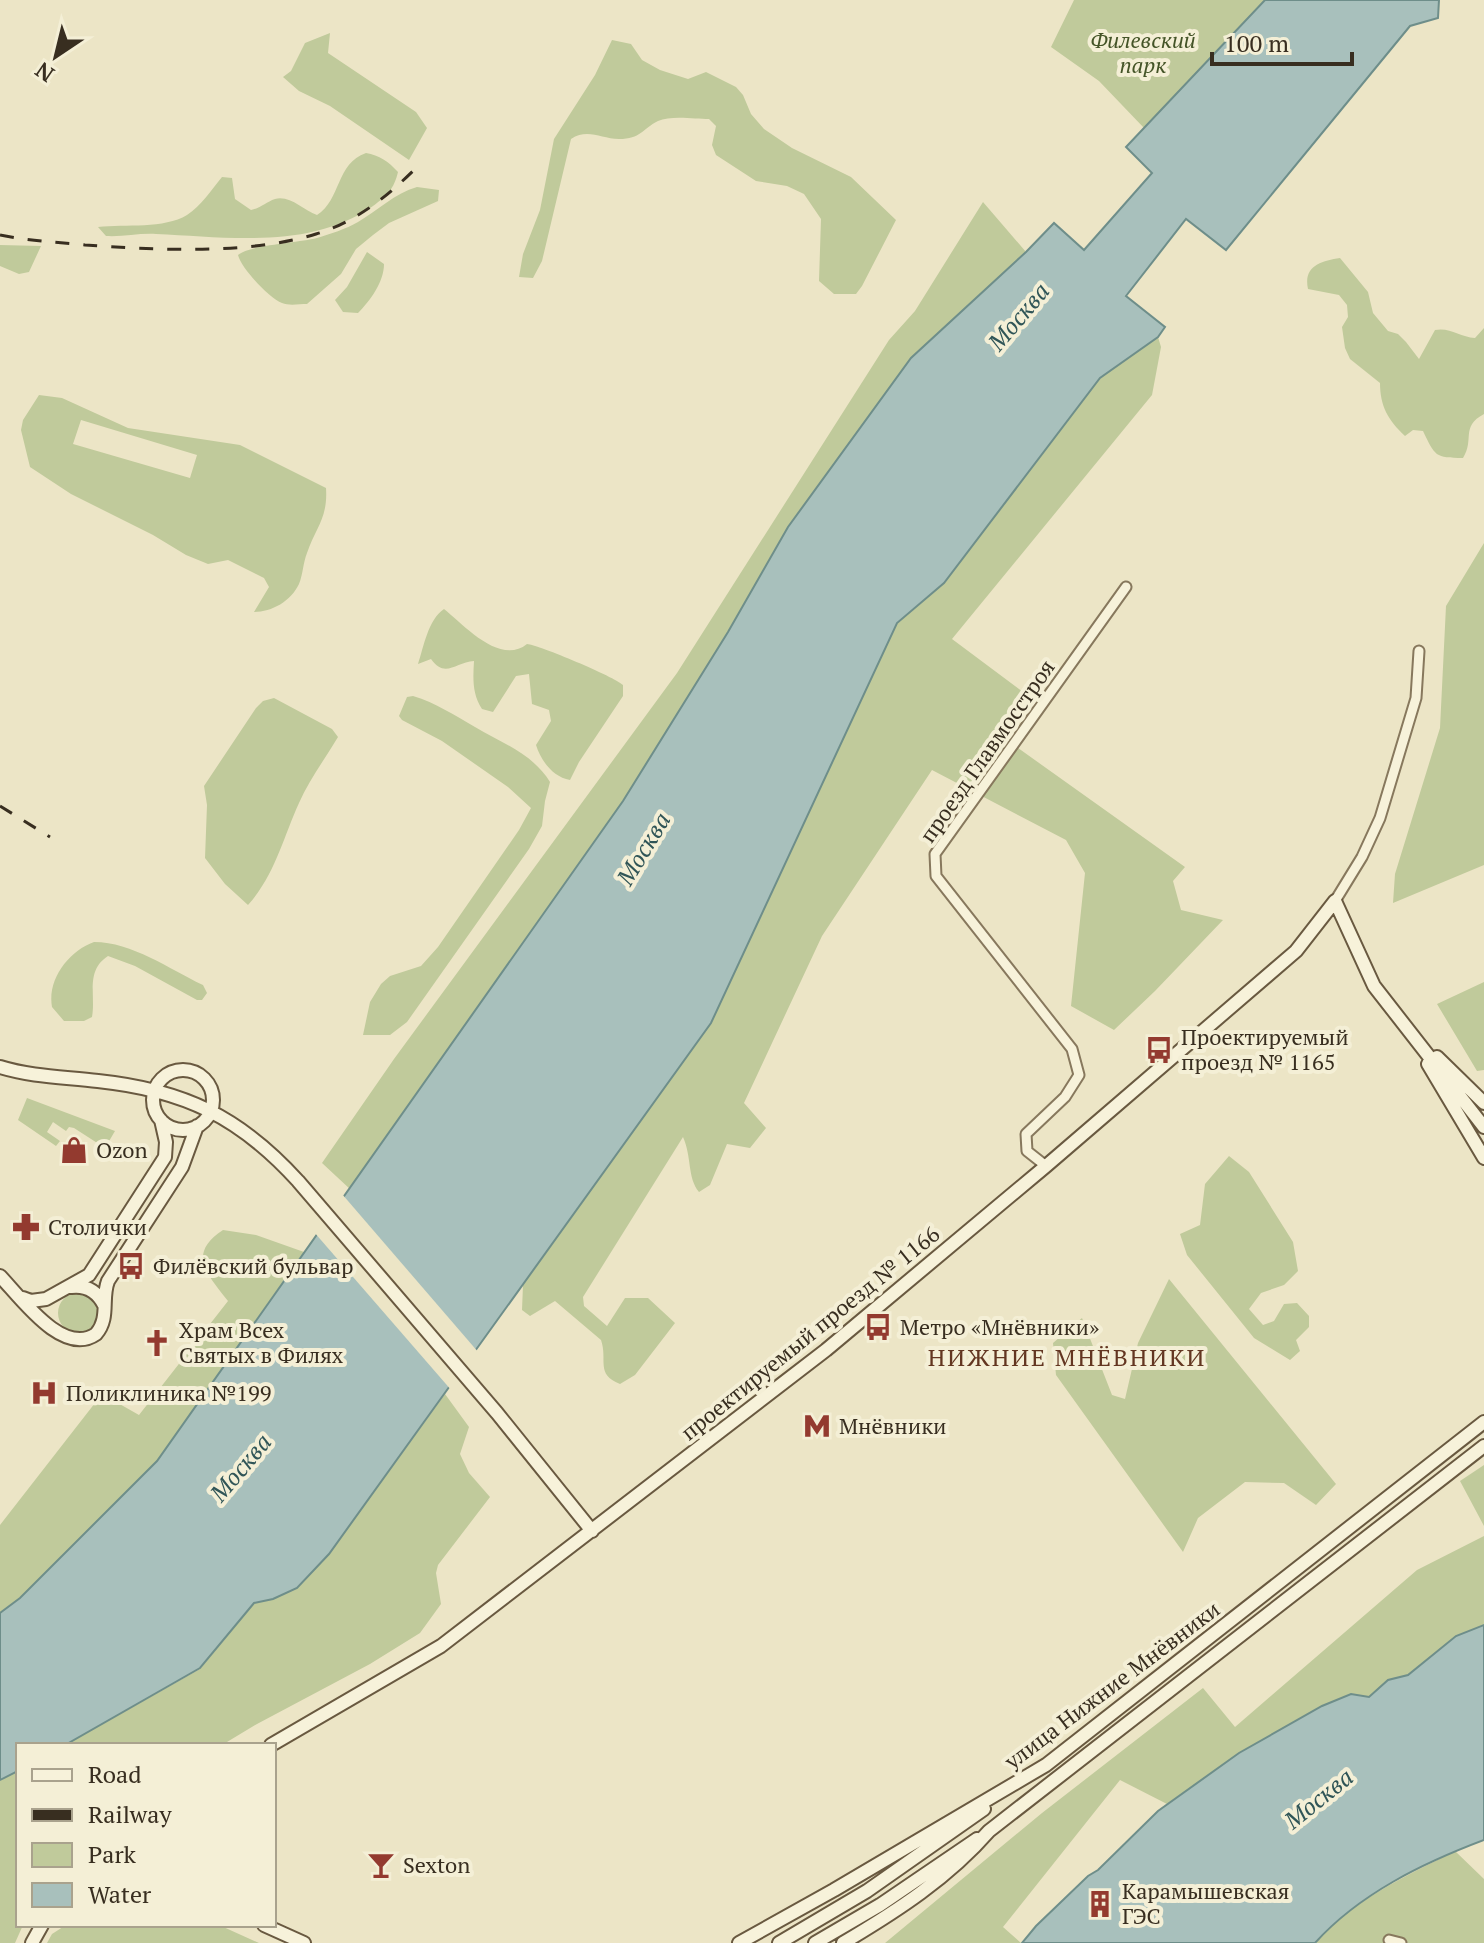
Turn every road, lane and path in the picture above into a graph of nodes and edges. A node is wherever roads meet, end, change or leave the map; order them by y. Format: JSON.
{"nodes":[{"id":1,"x":1126,"y":587,"type":"dead end"},
{"id":2,"x":1419,"y":651,"type":"dead end"},
{"id":3,"x":1335,"y":901,"type":"junction"},
{"id":4,"x":1406,"y":1027,"type":"junction"},
{"id":5,"x":0,"y":1067,"type":"edge"},
{"id":6,"x":155,"y":1091,"type":"junction"},
{"id":7,"x":1484,"y":1103,"type":"edge"},
{"id":8,"x":211,"y":1111,"type":"junction"},
{"id":9,"x":161,"y":1120,"type":"junction"},
{"id":10,"x":197,"y":1126,"type":"junction"},
{"id":11,"x":1484,"y":1127,"type":"edge"},
{"id":12,"x":1484,"y":1158,"type":"edge"},
{"id":13,"x":1046,"y":1166,"type":"junction"},
{"id":14,"x":0,"y":1276,"type":"edge"},
{"id":15,"x":66,"y":1289,"type":"junction"},
{"id":16,"x":20,"y":1297,"type":"junction"},
{"id":17,"x":104,"y":1305,"type":"junction"},
{"id":18,"x":60,"y":1333,"type":"junction"},
{"id":19,"x":1484,"y":1422,"type":"edge"},
{"id":20,"x":1484,"y":1446,"type":"edge"},
{"id":21,"x":592,"y":1531,"type":"junction"},
{"id":22,"x":1251,"y":1605,"type":"junction"},
{"id":23,"x":1262,"y":1620,"type":"junction"},
{"id":24,"x":274,"y":1743,"type":"edge"},
{"id":25,"x":1028,"y":1776,"type":"junction"},
{"id":26,"x":989,"y":1831,"type":"junction"},
{"id":27,"x":268,"y":1927,"type":"edge"},
{"id":28,"x":1389,"y":1940,"type":"dead end"},
{"id":29,"x":304,"y":1943,"type":"edge"},
{"id":30,"x":739,"y":1943,"type":"edge"},
{"id":31,"x":779,"y":1943,"type":"edge"},
{"id":32,"x":815,"y":1943,"type":"edge"},
{"id":33,"x":843,"y":1943,"type":"edge"},
{"id":34,"x":1401,"y":1943,"type":"edge"}],
"edges":[{"from":1,"to":13,"type":"street","name":"проезд Главмосстроя"},
{"from":2,"to":3,"type":"street"},
{"from":3,"to":4,"type":"street"},
{"from":3,"to":13,"type":"street","name":"проектируемый проезд № 1166"},
{"from":4,"to":7,"type":"street"},
{"from":4,"to":11,"type":"street"},
{"from":4,"to":12,"type":"street"},
{"from":5,"to":6,"type":"street"},
{"from":6,"to":8,"type":"street"},
{"from":6,"to":8,"type":"street"},
{"from":6,"to":9,"type":"street"},
{"from":8,"to":10,"type":"street"},
{"from":8,"to":21,"type":"street"},
{"from":9,"to":10,"type":"street"},
{"from":9,"to":15,"type":"street"},
{"from":10,"to":17,"type":"street"},
{"from":13,"to":21,"type":"street","name":"проектируемый проезд № 1166"},
{"from":14,"to":16,"type":"street"},
{"from":15,"to":16,"type":"street"},
{"from":15,"to":17,"type":"street"},
{"from":15,"to":18,"type":"street"},
{"from":16,"to":18,"type":"street"},
{"from":17,"to":18,"type":"street"},
{"from":19,"to":22,"type":"street","name":"улица Нижние Мнёвники"},
{"from":20,"to":23,"type":"street","name":"улица Нижние Мнёвники"},
{"from":21,"to":24,"type":"street","name":"проектируемый проезд № 1166"},
{"from":22,"to":23,"type":"street"},
{"from":22,"to":25,"type":"street","name":"улица Нижние Мнёвники"},
{"from":23,"to":26,"type":"street","name":"улица Нижние Мнёвники"},
{"from":25,"to":30,"type":"street","name":"улица Нижние Мнёвники"},
{"from":25,"to":31,"type":"street"},
{"from":26,"to":32,"type":"street"},
{"from":26,"to":33,"type":"street","name":"улица Нижние Мнёвники"},
{"from":27,"to":29,"type":"street"},
{"from":28,"to":34,"type":"street"}]}
